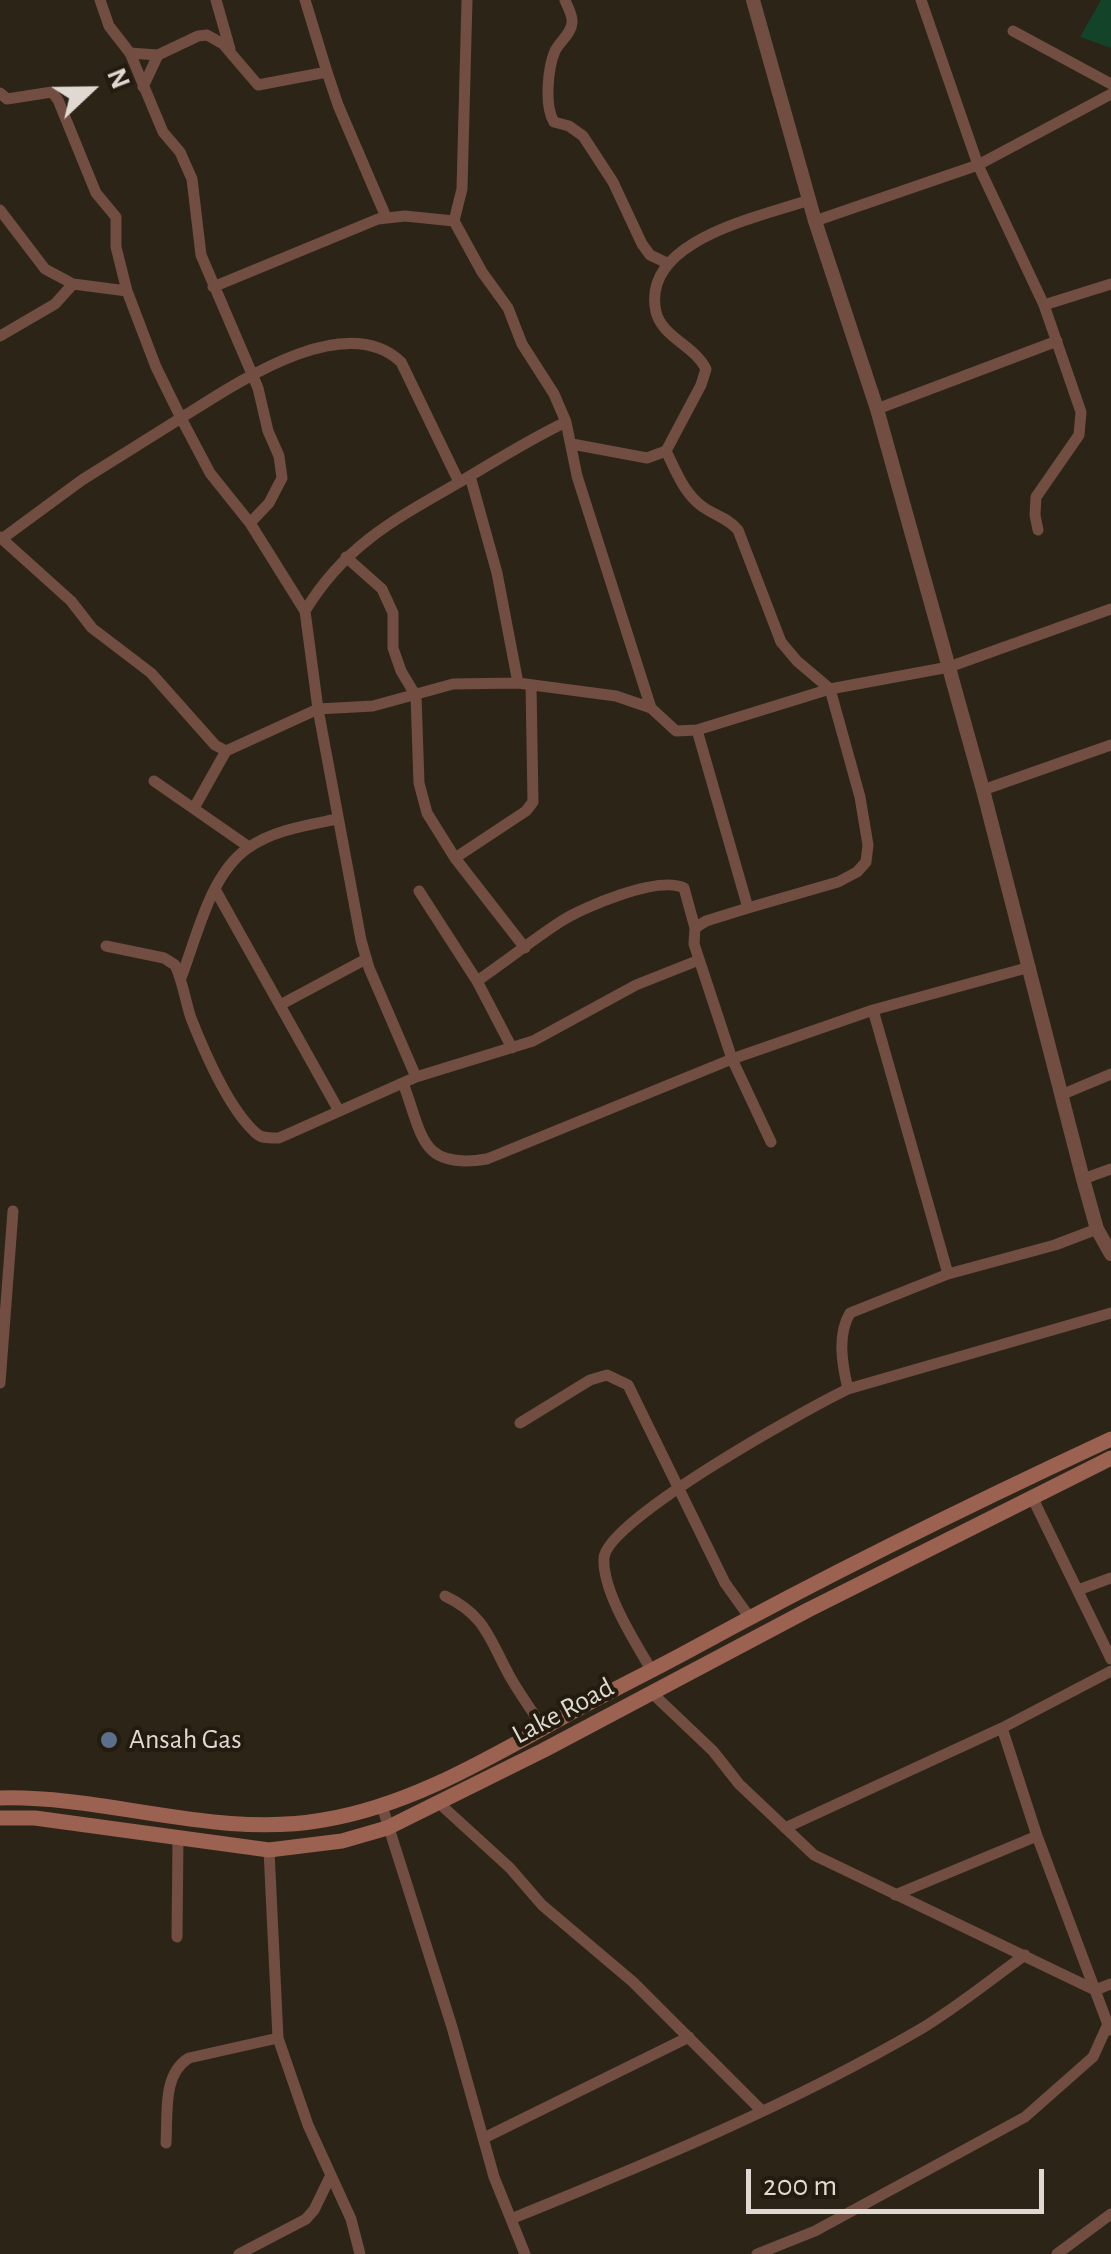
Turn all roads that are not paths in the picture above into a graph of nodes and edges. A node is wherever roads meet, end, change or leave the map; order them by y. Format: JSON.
{"nodes":[{"id":1,"x":100,"y":0,"type":"edge"},
{"id":2,"x":216,"y":0,"type":"edge"},
{"id":3,"x":304,"y":0,"type":"edge"},
{"id":4,"x":467,"y":0,"type":"edge"},
{"id":5,"x":565,"y":0,"type":"edge"},
{"id":6,"x":753,"y":0,"type":"edge"},
{"id":7,"x":921,"y":0,"type":"edge"},
{"id":8,"x":1012,"y":31,"type":"dead end"},
{"id":9,"x":130,"y":53,"type":"junction"},
{"id":10,"x":232,"y":54,"type":"junction"},
{"id":11,"x":158,"y":55,"type":"junction"},
{"id":12,"x":327,"y":72,"type":"junction"},
{"id":13,"x":1111,"y":84,"type":"edge"},
{"id":14,"x":143,"y":87,"type":"junction"},
{"id":15,"x":0,"y":93,"type":"edge"},
{"id":16,"x":1111,"y":94,"type":"edge"},
{"id":17,"x":978,"y":165,"type":"junction"},
{"id":18,"x":809,"y":200,"type":"junction"},
{"id":19,"x":0,"y":210,"type":"edge"},
{"id":20,"x":386,"y":217,"type":"junction"},
{"id":21,"x":454,"y":221,"type":"junction"},
{"id":22,"x":815,"y":221,"type":"junction"},
{"id":23,"x":666,"y":263,"type":"junction"},
{"id":24,"x":73,"y":284,"type":"junction"},
{"id":25,"x":1111,"y":284,"type":"edge"},
{"id":26,"x":213,"y":287,"type":"junction"},
{"id":27,"x":128,"y":291,"type":"junction"},
{"id":28,"x":1044,"y":304,"type":"junction"},
{"id":29,"x":0,"y":336,"type":"edge"},
{"id":30,"x":1056,"y":341,"type":"junction"},
{"id":31,"x":252,"y":376,"type":"junction"},
{"id":32,"x":877,"y":409,"type":"junction"},
{"id":33,"x":180,"y":418,"type":"junction"},
{"id":34,"x":566,"y":422,"type":"junction"},
{"id":35,"x":572,"y":444,"type":"junction"},
{"id":36,"x":666,"y":451,"type":"junction"},
{"id":37,"x":465,"y":479,"type":"junction"},
{"id":38,"x":250,"y":523,"type":"junction"},
{"id":39,"x":1038,"y":530,"type":"dead end"},
{"id":40,"x":1,"y":538,"type":"edge"},
{"id":41,"x":346,"y":557,"type":"junction"},
{"id":42,"x":1111,"y":609,"type":"edge"},
{"id":43,"x":305,"y":610,"type":"junction"},
{"id":44,"x":948,"y":667,"type":"junction"},
{"id":45,"x":524,"y":684,"type":"junction"},
{"id":46,"x":830,"y":689,"type":"junction"},
{"id":47,"x":416,"y":696,"type":"junction"},
{"id":48,"x":651,"y":708,"type":"junction"},
{"id":49,"x":318,"y":709,"type":"junction"},
{"id":50,"x":697,"y":730,"type":"junction"},
{"id":51,"x":1111,"y":746,"type":"edge"},
{"id":52,"x":226,"y":751,"type":"junction"},
{"id":53,"x":154,"y":781,"type":"dead end"},
{"id":54,"x":983,"y":790,"type":"junction"},
{"id":55,"x":194,"y":808,"type":"junction"},
{"id":56,"x":337,"y":819,"type":"junction"},
{"id":57,"x":249,"y":846,"type":"junction"},
{"id":58,"x":456,"y":858,"type":"junction"},
{"id":59,"x":216,"y":890,"type":"junction"},
{"id":60,"x":420,"y":891,"type":"dead end"},
{"id":61,"x":748,"y":908,"type":"junction"},
{"id":62,"x":695,"y":928,"type":"junction"},
{"id":63,"x":106,"y":946,"type":"dead end"},
{"id":64,"x":525,"y":948,"type":"junction"},
{"id":65,"x":366,"y":959,"type":"junction"},
{"id":66,"x":699,"y":960,"type":"junction"},
{"id":67,"x":1030,"y":968,"type":"junction"},
{"id":68,"x":181,"y":978,"type":"junction"},
{"id":69,"x":477,"y":981,"type":"junction"},
{"id":70,"x":280,"y":1005,"type":"junction"},
{"id":71,"x":873,"y":1010,"type":"junction"},
{"id":72,"x":512,"y":1048,"type":"junction"},
{"id":73,"x":732,"y":1059,"type":"junction"},
{"id":74,"x":1111,"y":1074,"type":"edge"},
{"id":75,"x":416,"y":1077,"type":"junction"},
{"id":76,"x":403,"y":1083,"type":"junction"},
{"id":77,"x":1061,"y":1095,"type":"junction"},
{"id":78,"x":339,"y":1111,"type":"junction"},
{"id":79,"x":771,"y":1142,"type":"dead end"},
{"id":80,"x":1111,"y":1170,"type":"edge"},
{"id":81,"x":1083,"y":1180,"type":"junction"},
{"id":82,"x":13,"y":1211,"type":"dead end"},
{"id":83,"x":1097,"y":1229,"type":"junction"},
{"id":84,"x":1111,"y":1254,"type":"edge"},
{"id":85,"x":948,"y":1274,"type":"junction"},
{"id":86,"x":1111,"y":1313,"type":"edge"},
{"id":87,"x":0,"y":1370,"type":"edge"},
{"id":88,"x":0,"y":1383,"type":"edge"},
{"id":89,"x":848,"y":1388,"type":"junction"},
{"id":90,"x":520,"y":1423,"type":"dead end"},
{"id":91,"x":1111,"y":1440,"type":"edge"},
{"id":92,"x":1111,"y":1458,"type":"edge"},
{"id":93,"x":679,"y":1489,"type":"junction"},
{"id":94,"x":1032,"y":1497,"type":"junction"},
{"id":95,"x":1111,"y":1578,"type":"edge"},
{"id":96,"x":1078,"y":1590,"type":"junction"},
{"id":97,"x":445,"y":1596,"type":"dead end"},
{"id":98,"x":750,"y":1618,"type":"junction"},
{"id":99,"x":1111,"y":1659,"type":"edge"},
{"id":100,"x":652,"y":1671,"type":"junction"},
{"id":101,"x":1111,"y":1671,"type":"edge"},
{"id":102,"x":652,"y":1692,"type":"junction"},
{"id":103,"x":1002,"y":1728,"type":"junction"},
{"id":104,"x":544,"y":1729,"type":"junction"},
{"id":105,"x":0,"y":1798,"type":"edge"},
{"id":106,"x":440,"y":1804,"type":"junction"},
{"id":107,"x":382,"y":1806,"type":"junction"},
{"id":108,"x":0,"y":1818,"type":"edge"},
{"id":109,"x":387,"y":1828,"type":"junction"},
{"id":110,"x":784,"y":1828,"type":"junction"},
{"id":111,"x":1037,"y":1836,"type":"junction"},
{"id":112,"x":178,"y":1838,"type":"junction"},
{"id":113,"x":270,"y":1850,"type":"junction"},
{"id":114,"x":895,"y":1896,"type":"junction"},
{"id":115,"x":178,"y":1937,"type":"dead end"},
{"id":116,"x":1025,"y":1955,"type":"junction"},
{"id":117,"x":1111,"y":1984,"type":"edge"},
{"id":118,"x":1095,"y":1990,"type":"junction"},
{"id":119,"x":1109,"y":2028,"type":"edge"},
{"id":120,"x":278,"y":2038,"type":"junction"},
{"id":121,"x":689,"y":2038,"type":"junction"},
{"id":122,"x":761,"y":2110,"type":"junction"},
{"id":123,"x":484,"y":2138,"type":"junction"},
{"id":124,"x":166,"y":2142,"type":"dead end"},
{"id":125,"x":330,"y":2177,"type":"junction"},
{"id":126,"x":1108,"y":2216,"type":"edge"},
{"id":127,"x":510,"y":2219,"type":"junction"},
{"id":128,"x":1111,"y":2235,"type":"edge"},
{"id":129,"x":239,"y":2254,"type":"edge"},
{"id":130,"x":360,"y":2254,"type":"edge"},
{"id":131,"x":525,"y":2254,"type":"edge"},
{"id":132,"x":758,"y":2254,"type":"edge"},
{"id":133,"x":1057,"y":2254,"type":"edge"}],
"edges":[{"from":1,"to":9,"type":"street"},
{"from":2,"to":10,"type":"street"},
{"from":3,"to":12,"type":"street"},
{"from":4,"to":21,"type":"street"},
{"from":5,"to":23,"type":"street"},
{"from":6,"to":18,"type":"street"},
{"from":7,"to":17,"type":"street"},
{"from":8,"to":13,"type":"street"},
{"from":9,"to":11,"type":"street"},
{"from":9,"to":14,"type":"street"},
{"from":10,"to":11,"type":"street"},
{"from":10,"to":12,"type":"street"},
{"from":11,"to":14,"type":"street"},
{"from":12,"to":20,"type":"street"},
{"from":14,"to":26,"type":"street"},
{"from":15,"to":27,"type":"street"},
{"from":16,"to":17,"type":"street"},
{"from":17,"to":22,"type":"street"},
{"from":17,"to":28,"type":"street"},
{"from":18,"to":22,"type":"street"},
{"from":18,"to":23,"type":"street"},
{"from":19,"to":24,"type":"street"},
{"from":20,"to":21,"type":"street"},
{"from":20,"to":26,"type":"street"},
{"from":21,"to":34,"type":"street"},
{"from":22,"to":32,"type":"street"},
{"from":23,"to":36,"type":"street"},
{"from":24,"to":27,"type":"street"},
{"from":24,"to":29,"type":"street"},
{"from":25,"to":28,"type":"street"},
{"from":26,"to":31,"type":"street"},
{"from":27,"to":33,"type":"street"},
{"from":28,"to":30,"type":"street"},
{"from":30,"to":32,"type":"street"},
{"from":30,"to":39,"type":"street"},
{"from":31,"to":33,"type":"street"},
{"from":31,"to":37,"type":"street"},
{"from":31,"to":38,"type":"street"},
{"from":32,"to":44,"type":"street"},
{"from":33,"to":38,"type":"street"},
{"from":33,"to":40,"type":"street"},
{"from":34,"to":35,"type":"street"},
{"from":34,"to":37,"type":"street"},
{"from":35,"to":36,"type":"street"},
{"from":35,"to":48,"type":"street"},
{"from":36,"to":46,"type":"street"},
{"from":37,"to":41,"type":"street"},
{"from":37,"to":45,"type":"street"},
{"from":38,"to":43,"type":"street"},
{"from":40,"to":52,"type":"street"},
{"from":41,"to":43,"type":"street"},
{"from":41,"to":47,"type":"street"},
{"from":42,"to":44,"type":"street"},
{"from":43,"to":49,"type":"street"},
{"from":44,"to":46,"type":"street"},
{"from":44,"to":54,"type":"street"},
{"from":45,"to":47,"type":"street"},
{"from":45,"to":48,"type":"street"},
{"from":45,"to":58,"type":"street"},
{"from":46,"to":50,"type":"street"},
{"from":46,"to":61,"type":"street"},
{"from":47,"to":49,"type":"street"},
{"from":47,"to":58,"type":"street"},
{"from":48,"to":50,"type":"street"},
{"from":49,"to":52,"type":"street"},
{"from":49,"to":56,"type":"street"},
{"from":50,"to":61,"type":"street"},
{"from":51,"to":54,"type":"street"},
{"from":52,"to":55,"type":"street"},
{"from":53,"to":55,"type":"street"},
{"from":54,"to":67,"type":"street"},
{"from":55,"to":57,"type":"street"},
{"from":56,"to":57,"type":"street"},
{"from":56,"to":65,"type":"street"},
{"from":57,"to":59,"type":"street"},
{"from":58,"to":64,"type":"street"},
{"from":59,"to":68,"type":"street"},
{"from":59,"to":70,"type":"street"},
{"from":60,"to":69,"type":"street"},
{"from":61,"to":62,"type":"street"},
{"from":62,"to":64,"type":"street"},
{"from":62,"to":66,"type":"street"},
{"from":63,"to":68,"type":"street"},
{"from":64,"to":69,"type":"street"},
{"from":65,"to":70,"type":"street"},
{"from":65,"to":75,"type":"street"},
{"from":66,"to":72,"type":"street"},
{"from":66,"to":73,"type":"street"},
{"from":67,"to":71,"type":"street"},
{"from":67,"to":77,"type":"street"},
{"from":68,"to":78,"type":"street"},
{"from":69,"to":72,"type":"street"},
{"from":70,"to":78,"type":"street"},
{"from":71,"to":73,"type":"street"},
{"from":71,"to":85,"type":"street"},
{"from":72,"to":75,"type":"street"},
{"from":73,"to":76,"type":"street"},
{"from":73,"to":79,"type":"street"},
{"from":74,"to":77,"type":"street"},
{"from":75,"to":76,"type":"street"},
{"from":76,"to":78,"type":"street"},
{"from":77,"to":81,"type":"street"},
{"from":80,"to":81,"type":"street"},
{"from":81,"to":83,"type":"street"},
{"from":82,"to":87,"type":"street"},
{"from":83,"to":84,"type":"street"},
{"from":83,"to":85,"type":"street"},
{"from":85,"to":89,"type":"street"},
{"from":86,"to":89,"type":"street"},
{"from":87,"to":88,"type":"street"},
{"from":89,"to":93,"type":"street"},
{"from":90,"to":93,"type":"street"},
{"from":91,"to":98,"type":"main road","name":"Lake Road"},
{"from":92,"to":94,"type":"main road","name":"Lake Road"},
{"from":93,"to":98,"type":"street"},
{"from":93,"to":100,"type":"street"},
{"from":94,"to":96,"type":"street"},
{"from":94,"to":102,"type":"main road","name":"Lake Road"},
{"from":95,"to":96,"type":"street"},
{"from":96,"to":99,"type":"street"},
{"from":97,"to":104,"type":"street"},
{"from":98,"to":100,"type":"main road","name":"Lake Road"},
{"from":100,"to":104,"type":"main road","name":"Lake Road"},
{"from":101,"to":103,"type":"street"},
{"from":102,"to":106,"type":"main road","name":"Lake Road"},
{"from":102,"to":110,"type":"street"},
{"from":103,"to":110,"type":"street"},
{"from":103,"to":111,"type":"street"},
{"from":104,"to":107,"type":"main road","name":"Lake Road"},
{"from":105,"to":107,"type":"main road","name":"Lake Road"},
{"from":106,"to":109,"type":"main road","name":"Lake Road"},
{"from":106,"to":121,"type":"street"},
{"from":107,"to":109,"type":"street"},
{"from":108,"to":112,"type":"main road","name":"Lake Road"},
{"from":109,"to":113,"type":"main road","name":"Lake Road"},
{"from":109,"to":123,"type":"street"},
{"from":110,"to":114,"type":"street"},
{"from":111,"to":114,"type":"street"},
{"from":111,"to":118,"type":"street"},
{"from":112,"to":113,"type":"main road","name":"Lake Road"},
{"from":112,"to":115,"type":"street"},
{"from":113,"to":120,"type":"street"},
{"from":114,"to":116,"type":"street"},
{"from":116,"to":118,"type":"street"},
{"from":116,"to":122,"type":"street"},
{"from":117,"to":118,"type":"street"},
{"from":118,"to":119,"type":"street"},
{"from":119,"to":132,"type":"street"},
{"from":120,"to":124,"type":"street"},
{"from":120,"to":125,"type":"street"},
{"from":121,"to":122,"type":"street"},
{"from":121,"to":123,"type":"street"},
{"from":122,"to":127,"type":"street"},
{"from":123,"to":127,"type":"street"},
{"from":125,"to":129,"type":"street"},
{"from":125,"to":130,"type":"street"},
{"from":126,"to":128,"type":"street"},
{"from":126,"to":133,"type":"street"},
{"from":127,"to":131,"type":"street"}]}
